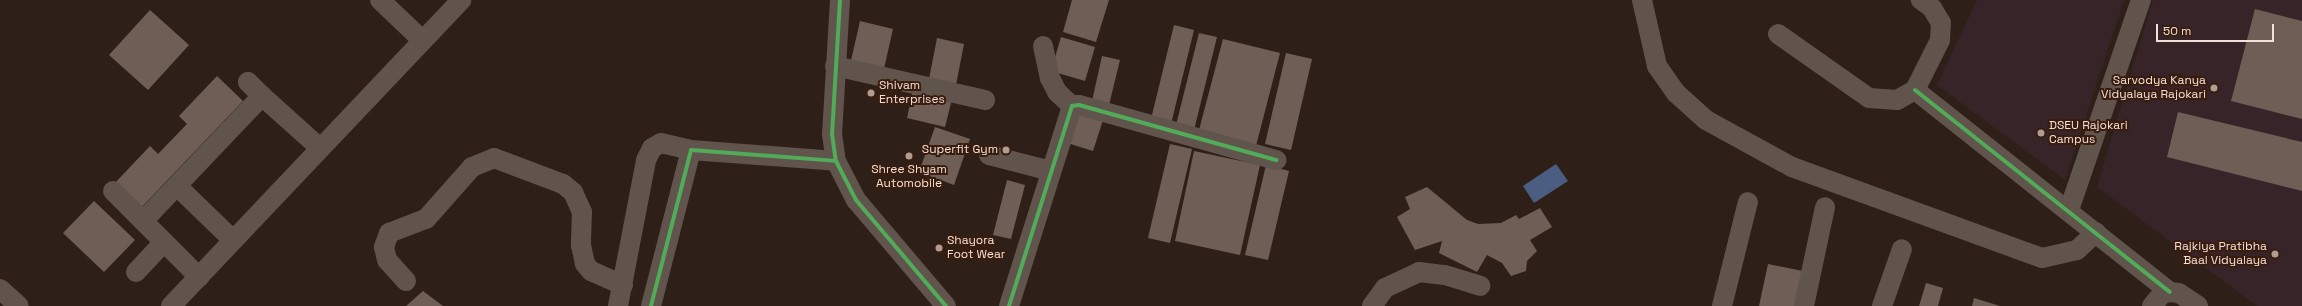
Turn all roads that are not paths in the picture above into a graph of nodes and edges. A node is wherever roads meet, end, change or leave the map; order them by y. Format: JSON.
{"nodes":[{"id":1,"x":380,"y":0,"type":"edge"},
{"id":2,"x":461,"y":0,"type":"edge"},
{"id":3,"x":840,"y":0,"type":"edge"},
{"id":4,"x":1642,"y":0,"type":"edge"},
{"id":5,"x":1921,"y":0,"type":"edge"},
{"id":6,"x":2141,"y":0,"type":"edge"},
{"id":7,"x":1778,"y":34,"type":"dead end"},
{"id":8,"x":422,"y":40,"type":"junction"},
{"id":9,"x":1043,"y":46,"type":"dead end"},
{"id":10,"x":835,"y":66,"type":"junction"},
{"id":11,"x":1915,"y":90,"type":"junction"},
{"id":12,"x":985,"y":100,"type":"dead end"},
{"id":13,"x":1072,"y":106,"type":"junction"},
{"id":14,"x":320,"y":148,"type":"junction"},
{"id":15,"x":691,"y":150,"type":"junction"},
{"id":16,"x":989,"y":155,"type":"dead end"},
{"id":17,"x":1276,"y":160,"type":"dead end"},
{"id":18,"x":836,"y":161,"type":"junction"},
{"id":19,"x":1051,"y":171,"type":"junction"},
{"id":20,"x":176,"y":186,"type":"junction"},
{"id":21,"x":113,"y":191,"type":"dead end"},
{"id":22,"x":1748,"y":202,"type":"dead end"},
{"id":23,"x":1825,"y":207,"type":"dead end"},
{"id":24,"x":2069,"y":210,"type":"junction"},
{"id":25,"x":143,"y":221,"type":"junction"},
{"id":26,"x":2096,"y":232,"type":"junction"},
{"id":27,"x":234,"y":240,"type":"junction"},
{"id":28,"x":164,"y":242,"type":"junction"},
{"id":29,"x":1902,"y":249,"type":"dead end"},
{"id":30,"x":136,"y":272,"type":"dead end"},
{"id":31,"x":199,"y":277,"type":"junction"},
{"id":32,"x":406,"y":281,"type":"dead end"},
{"id":33,"x":624,"y":285,"type":"junction"},
{"id":34,"x":1480,"y":286,"type":"dead end"},
{"id":35,"x":0,"y":290,"type":"edge"},
{"id":36,"x":2170,"y":292,"type":"junction"},
{"id":37,"x":19,"y":306,"type":"edge"},
{"id":38,"x":171,"y":306,"type":"edge"},
{"id":39,"x":618,"y":306,"type":"edge"},
{"id":40,"x":651,"y":306,"type":"edge"},
{"id":41,"x":946,"y":306,"type":"edge"},
{"id":42,"x":1009,"y":306,"type":"edge"},
{"id":43,"x":1372,"y":306,"type":"edge"},
{"id":44,"x":1722,"y":306,"type":"edge"},
{"id":45,"x":1804,"y":306,"type":"edge"},
{"id":46,"x":1882,"y":306,"type":"edge"},
{"id":47,"x":2152,"y":306,"type":"edge"},
{"id":48,"x":2198,"y":306,"type":"edge"}],
"edges":[{"from":1,"to":8,"type":"street"},
{"from":2,"to":8,"type":"street"},
{"from":3,"to":10,"type":"street"},
{"from":4,"to":26,"type":"street"},
{"from":5,"to":11,"type":"street"},
{"from":6,"to":24,"type":"street"},
{"from":7,"to":11,"type":"street"},
{"from":8,"to":14,"type":"street"},
{"from":9,"to":13,"type":"street"},
{"from":10,"to":12,"type":"street"},
{"from":10,"to":18,"type":"street"},
{"from":11,"to":24,"type":"street"},
{"from":13,"to":17,"type":"street"},
{"from":13,"to":19,"type":"street"},
{"from":14,"to":20,"type":"street"},
{"from":14,"to":27,"type":"street"},
{"from":15,"to":18,"type":"street"},
{"from":15,"to":33,"type":"street"},
{"from":15,"to":40,"type":"street"},
{"from":16,"to":19,"type":"street"},
{"from":18,"to":41,"type":"street"},
{"from":19,"to":42,"type":"street"},
{"from":20,"to":25,"type":"street"},
{"from":20,"to":27,"type":"street"},
{"from":21,"to":25,"type":"street"},
{"from":22,"to":44,"type":"street"},
{"from":23,"to":45,"type":"street"},
{"from":24,"to":26,"type":"street"},
{"from":25,"to":28,"type":"street"},
{"from":26,"to":36,"type":"street"},
{"from":27,"to":31,"type":"street"},
{"from":28,"to":30,"type":"street"},
{"from":28,"to":31,"type":"street"},
{"from":29,"to":46,"type":"street"},
{"from":31,"to":38,"type":"street"},
{"from":32,"to":33,"type":"street"},
{"from":33,"to":39,"type":"street"},
{"from":34,"to":43,"type":"street"},
{"from":35,"to":37,"type":"street"},
{"from":36,"to":47,"type":"street"},
{"from":36,"to":48,"type":"street"}]}
